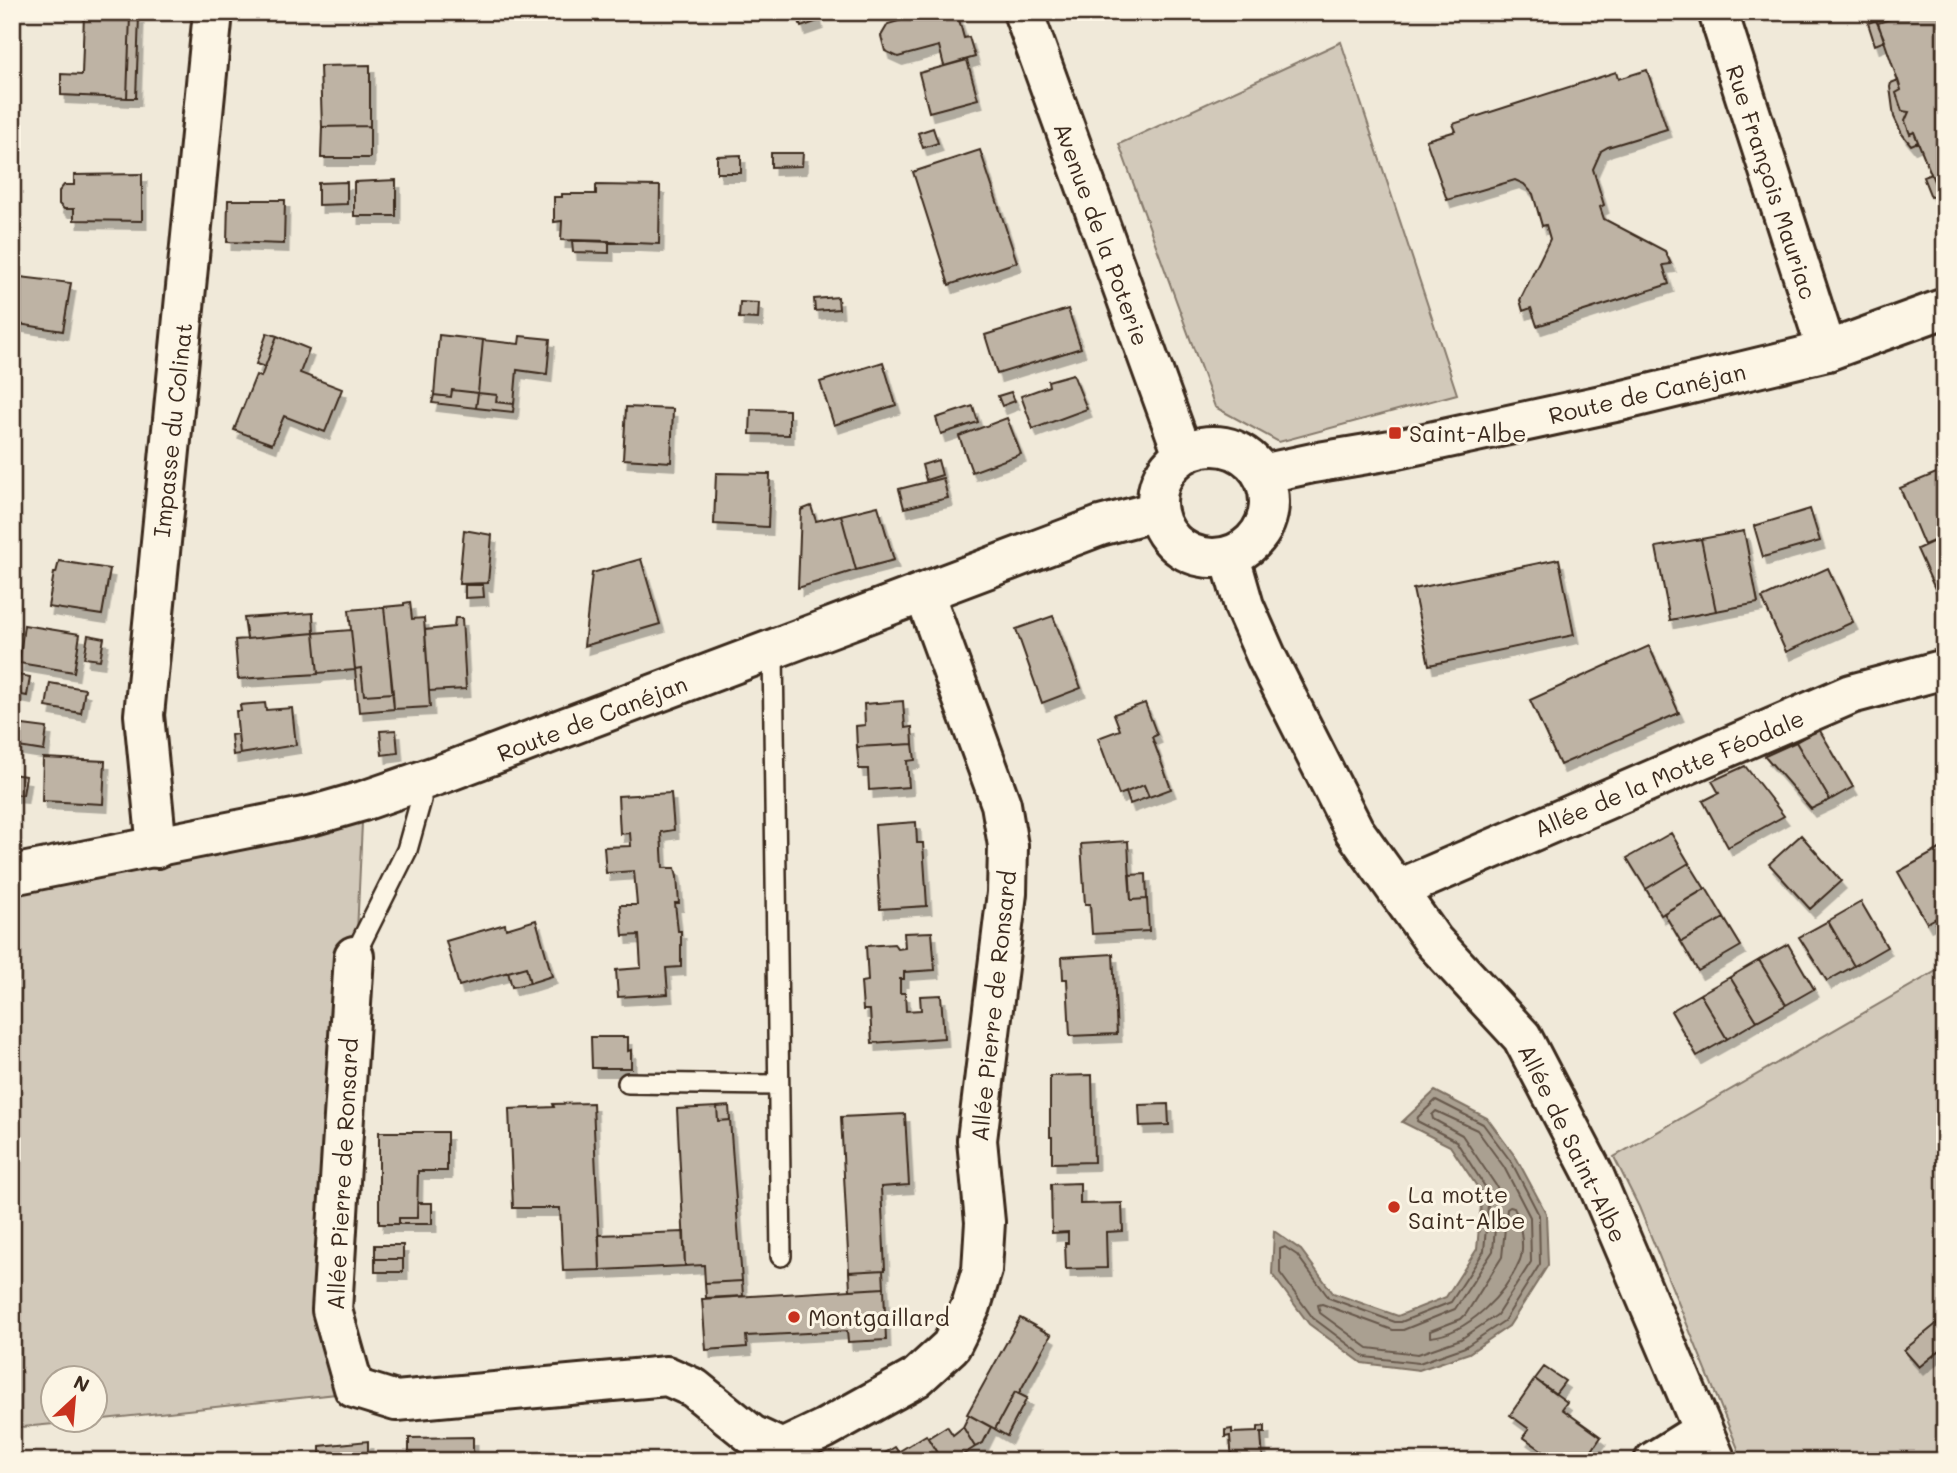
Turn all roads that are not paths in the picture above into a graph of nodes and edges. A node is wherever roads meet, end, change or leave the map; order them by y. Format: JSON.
{"nodes":[{"id":1,"x":213,"y":12,"type":"edge"},
{"id":2,"x":1023,"y":12,"type":"edge"},
{"id":3,"x":1718,"y":12,"type":"edge"},
{"id":4,"x":1945,"y":308,"type":"edge"},
{"id":5,"x":1827,"y":351,"type":"junction"},
{"id":6,"x":1183,"y":454,"type":"junction"},
{"id":7,"x":1262,"y":474,"type":"junction"},
{"id":8,"x":1157,"y":511,"type":"junction"},
{"id":9,"x":1230,"y":557,"type":"junction"},
{"id":10,"x":924,"y":593,"type":"junction"},
{"id":11,"x":772,"y":650,"type":"junction"},
{"id":12,"x":1945,"y":669,"type":"edge"},
{"id":13,"x":421,"y":800,"type":"dead end"},
{"id":14,"x":157,"y":848,"type":"junction"},
{"id":15,"x":12,"y":874,"type":"edge"},
{"id":16,"x":1397,"y":890,"type":"junction"},
{"id":17,"x":354,"y":956,"type":"joint"},
{"id":18,"x":628,"y":1083,"type":"dead end"},
{"id":19,"x":778,"y":1085,"type":"junction"},
{"id":20,"x":781,"y":1256,"type":"dead end"},
{"id":21,"x":1709,"y":1446,"type":"edge"},
{"id":22,"x":781,"y":1455,"type":"edge"},
{"id":23,"x":1654,"y":1461,"type":"edge"}],
"edges":[{"from":1,"to":14,"type":"street","name":"Impasse du Colinat"},
{"from":2,"to":6,"type":"street","name":"Avenue de la Poterie"},
{"from":3,"to":5,"type":"street","name":"Rue François Mauriac"},
{"from":4,"to":5,"type":"street","name":"Route de Canéjan"},
{"from":5,"to":7,"type":"street","name":"Route de Canéjan"},
{"from":6,"to":7,"type":"street"},
{"from":6,"to":8,"type":"street"},
{"from":7,"to":9,"type":"street"},
{"from":8,"to":9,"type":"street"},
{"from":8,"to":10,"type":"street","name":"Route de Canéjan"},
{"from":9,"to":16,"type":"street","name":"Allée de Saint-Albe"},
{"from":10,"to":11,"type":"street","name":"Route de Canéjan"},
{"from":10,"to":22,"type":"street","name":"Allée Pierre de Ronsard"},
{"from":11,"to":14,"type":"street","name":"Route de Canéjan"},
{"from":11,"to":19,"type":"lane"},
{"from":12,"to":16,"type":"street","name":"Allée de la Motte Féodale"},
{"from":13,"to":17,"type":"lane"},
{"from":14,"to":15,"type":"street","name":"Route de Canéjan"},
{"from":16,"to":21,"type":"street","name":"Allée de Saint-Albe"},
{"from":17,"to":22,"type":"street","name":"Allée Pierre de Ronsard"},
{"from":18,"to":19,"type":"lane"},
{"from":19,"to":20,"type":"lane"},
{"from":21,"to":23,"type":"street"}]}
